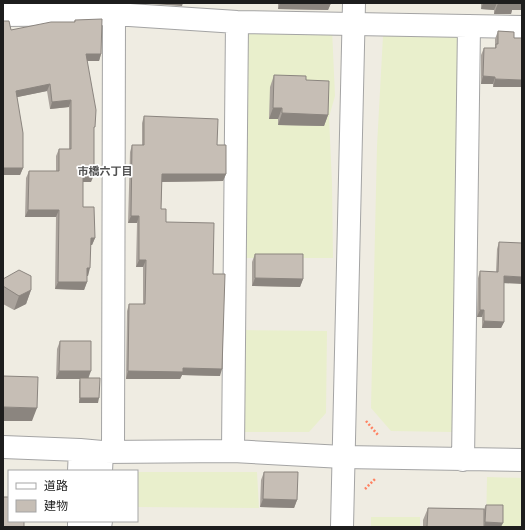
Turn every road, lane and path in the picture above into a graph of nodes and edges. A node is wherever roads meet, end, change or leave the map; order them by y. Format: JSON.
{"nodes":[{"id":1,"x":354,"y":3,"type":"edge"},
{"id":2,"x":115,"y":9,"type":"edge"},
{"id":3,"x":3,"y":15,"type":"edge"},
{"id":4,"x":237,"y":22,"type":"junction"},
{"id":5,"x":353,"y":25,"type":"junction"},
{"id":6,"x":469,"y":26,"type":"junction"},
{"id":7,"x":522,"y":27,"type":"edge"},
{"id":8,"x":365,"y":415,"type":"dead end"},
{"id":9,"x":381,"y":439,"type":"dead end"},
{"id":10,"x":3,"y":448,"type":"edge"},
{"id":11,"x":80,"y":450,"type":"junction"},
{"id":12,"x":233,"y":451,"type":"junction"},
{"id":13,"x":343,"y":457,"type":"junction"},
{"id":14,"x":105,"y":458,"type":"edge"},
{"id":15,"x":463,"y":460,"type":"junction"},
{"id":16,"x":522,"y":460,"type":"edge"},
{"id":17,"x":79,"y":470,"type":"edge"},
{"id":18,"x":342,"y":527,"type":"edge"}],
"edges":[{"from":1,"to":5,"type":"street"},
{"from":2,"to":3,"type":"street"},
{"from":2,"to":4,"type":"street"},
{"from":2,"to":14,"type":"street"},
{"from":4,"to":5,"type":"street"},
{"from":4,"to":12,"type":"street"},
{"from":5,"to":6,"type":"street"},
{"from":5,"to":13,"type":"street"},
{"from":6,"to":7,"type":"street"},
{"from":6,"to":15,"type":"street"},
{"from":8,"to":9,"type":"path"},
{"from":10,"to":11,"type":"street"},
{"from":11,"to":14,"type":"street"},
{"from":11,"to":17,"type":"street"},
{"from":12,"to":13,"type":"street"},
{"from":12,"to":14,"type":"street"},
{"from":13,"to":15,"type":"street"},
{"from":13,"to":18,"type":"street"},
{"from":15,"to":16,"type":"street"}]}
